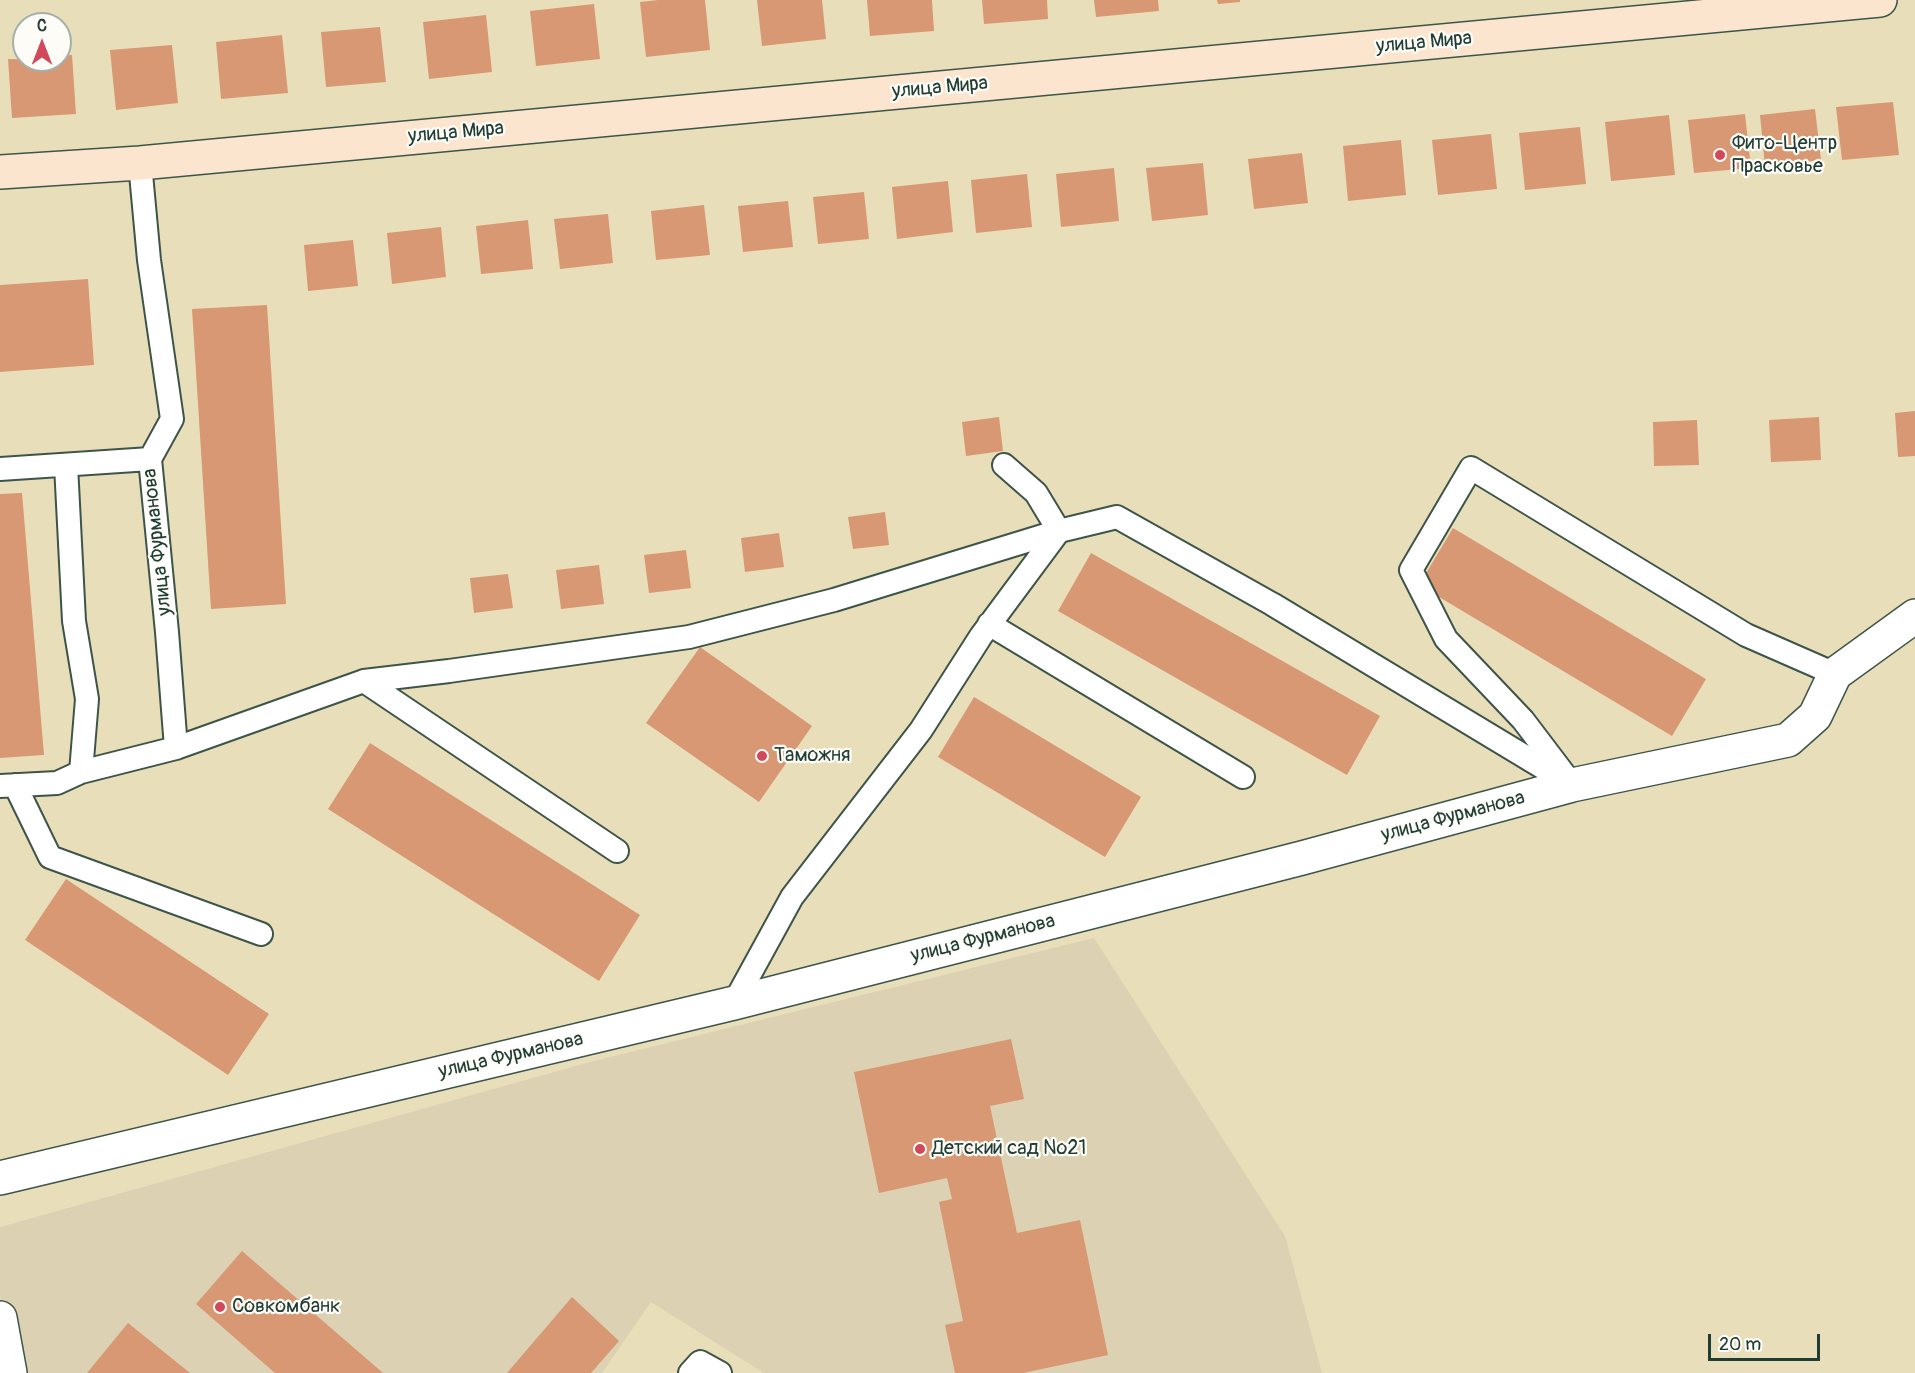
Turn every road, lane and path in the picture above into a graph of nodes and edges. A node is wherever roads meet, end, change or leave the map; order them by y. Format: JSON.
{"nodes":[{"id":1,"x":1880,"y":0,"type":"edge"},
{"id":2,"x":140,"y":163,"type":"junction"},
{"id":3,"x":0,"y":172,"type":"edge"},
{"id":4,"x":150,"y":459,"type":"junction"},
{"id":5,"x":66,"y":465,"type":"junction"},
{"id":6,"x":1004,"y":465,"type":"dead end"},
{"id":7,"x":0,"y":469,"type":"edge"},
{"id":8,"x":1059,"y":531,"type":"junction"},
{"id":9,"x":1915,"y":616,"type":"edge"},
{"id":10,"x":989,"y":624,"type":"junction"},
{"id":11,"x":1835,"y":674,"type":"junction"},
{"id":12,"x":364,"y":681,"type":"junction"},
{"id":13,"x":176,"y":748,"type":"junction"},
{"id":14,"x":81,"y":772,"type":"junction"},
{"id":15,"x":1243,"y":777,"type":"dead end"},
{"id":16,"x":8,"y":785,"type":"edge"},
{"id":17,"x":1572,"y":785,"type":"junction"},
{"id":18,"x":617,"y":850,"type":"dead end"},
{"id":19,"x":261,"y":934,"type":"dead end"},
{"id":20,"x":734,"y":1003,"type":"junction"},
{"id":21,"x":0,"y":1178,"type":"edge"},
{"id":22,"x":0,"y":1318,"type":"edge"},
{"id":23,"x":10,"y":1373,"type":"edge"},
{"id":24,"x":690,"y":1373,"type":"edge"},
{"id":25,"x":720,"y":1373,"type":"edge"}],
"edges":[{"from":1,"to":2,"type":"main road","name":"улица Мира"},
{"from":2,"to":3,"type":"main road","name":"улица Мира"},
{"from":2,"to":4,"type":"lane","name":"улица Фурманова"},
{"from":4,"to":5,"type":"lane"},
{"from":4,"to":13,"type":"lane","name":"улица Фурманова"},
{"from":5,"to":7,"type":"lane"},
{"from":5,"to":14,"type":"lane"},
{"from":6,"to":8,"type":"lane"},
{"from":8,"to":10,"type":"lane"},
{"from":8,"to":12,"type":"lane"},
{"from":8,"to":17,"type":"lane"},
{"from":9,"to":11,"type":"street","name":"улица Фурманова"},
{"from":10,"to":15,"type":"lane"},
{"from":10,"to":20,"type":"lane"},
{"from":11,"to":17,"type":"street","name":"улица Фурманова"},
{"from":11,"to":17,"type":"lane"},
{"from":12,"to":13,"type":"lane"},
{"from":12,"to":18,"type":"lane"},
{"from":13,"to":14,"type":"lane"},
{"from":14,"to":16,"type":"lane"},
{"from":16,"to":19,"type":"lane"},
{"from":17,"to":20,"type":"street","name":"улица Фурманова"},
{"from":20,"to":21,"type":"street","name":"улица Фурманова"},
{"from":22,"to":23,"type":"street"},
{"from":24,"to":25,"type":"lane"}]}
